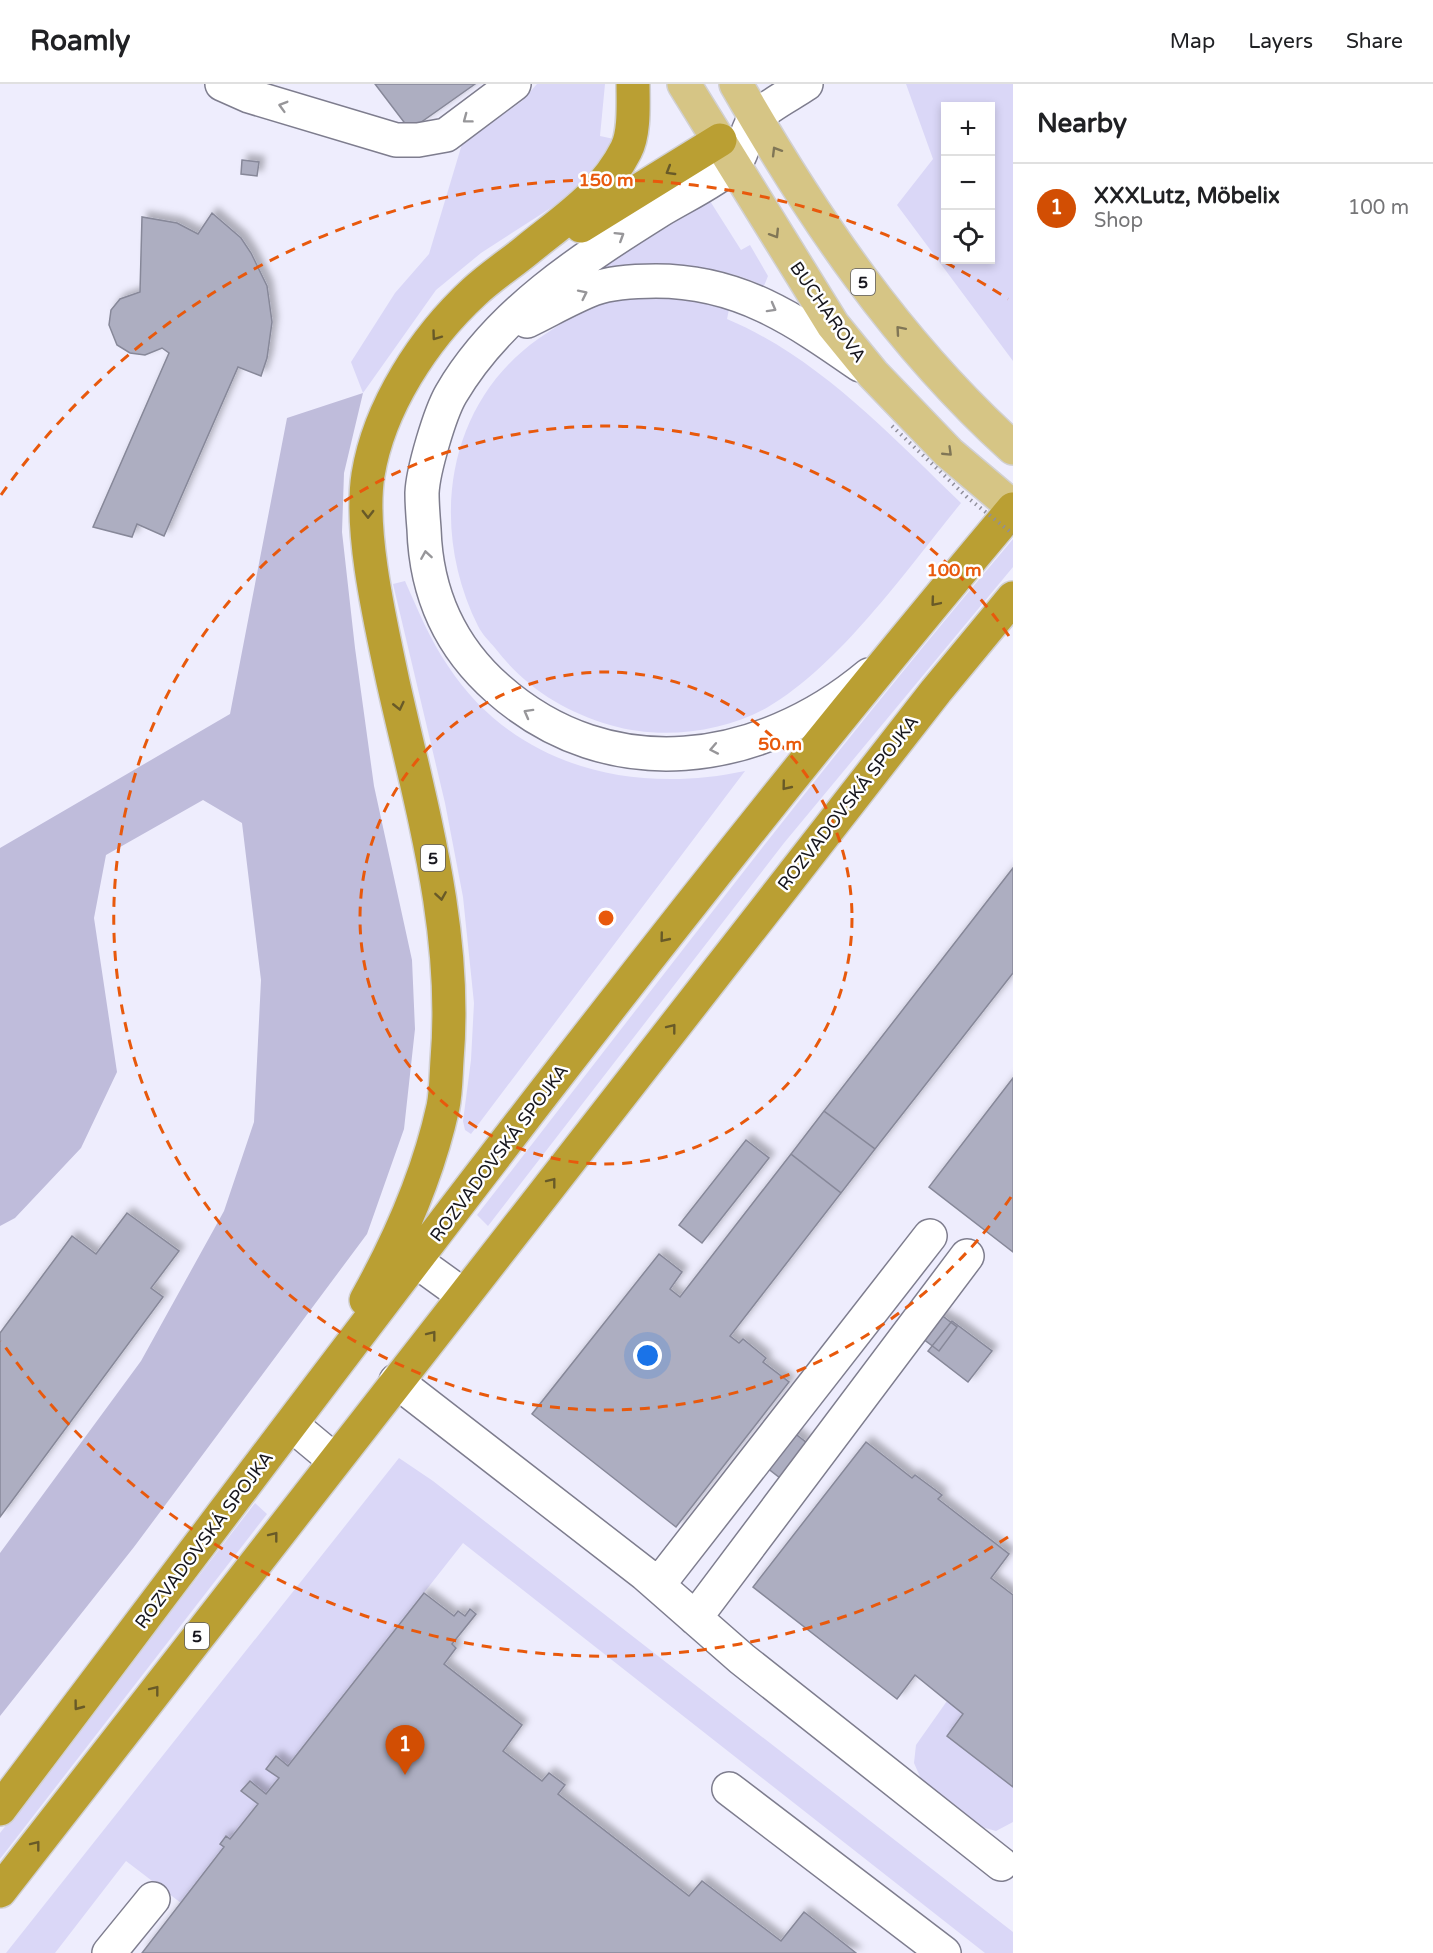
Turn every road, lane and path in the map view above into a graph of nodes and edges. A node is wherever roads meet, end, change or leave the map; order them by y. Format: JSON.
{"nodes":[{"id":1,"x":222,"y":84,"type":"edge"},
{"id":2,"x":514,"y":84,"type":"edge"},
{"id":3,"x":633,"y":84,"type":"edge"},
{"id":4,"x":684,"y":84,"type":"edge"},
{"id":5,"x":736,"y":84,"type":"edge"},
{"id":6,"x":807,"y":84,"type":"edge"},
{"id":7,"x":756,"y":118,"type":"junction"},
{"id":8,"x":727,"y":153,"type":"junction"},
{"id":9,"x":474,"y":292,"type":"junction"},
{"id":10,"x":492,"y":337,"type":"junction"},
{"id":11,"x":873,"y":374,"type":"junction"},
{"id":12,"x":899,"y":418,"type":"junction"},
{"id":13,"x":1013,"y":448,"type":"edge"},
{"id":14,"x":1013,"y":508,"type":"edge"},
{"id":15,"x":1013,"y":534,"type":"edge"},
{"id":16,"x":1013,"y":598,"type":"edge"},
{"id":17,"x":905,"y":636,"type":"junction"},
{"id":18,"x":930,"y":1236,"type":"dead end"},
{"id":19,"x":967,"y":1256,"type":"dead end"},
{"id":20,"x":417,"y":1261,"type":"junction"},
{"id":21,"x":463,"y":1295,"type":"junction"},
{"id":22,"x":396,"y":1381,"type":"junction"},
{"id":23,"x":292,"y":1425,"type":"junction"},
{"id":24,"x":334,"y":1460,"type":"junction"},
{"id":25,"x":658,"y":1585,"type":"junction"},
{"id":26,"x":695,"y":1618,"type":"junction"},
{"id":27,"x":729,"y":1789,"type":"dead end"},
{"id":28,"x":0,"y":1809,"type":"edge"},
{"id":29,"x":1000,"y":1864,"type":"dead end"},
{"id":30,"x":0,"y":1891,"type":"edge"},
{"id":31,"x":153,"y":1899,"type":"dead end"},
{"id":32,"x":109,"y":1953,"type":"edge"},
{"id":33,"x":944,"y":1953,"type":"edge"}],
"edges":[{"from":2,"to":1,"type":"street","one_way":true},
{"from":3,"to":9,"type":"highway","number":"5"},
{"from":4,"to":8,"type":"main road","name":"BUCHAROVA"},
{"from":5,"to":7,"type":"main road","number":"5"},
{"from":6,"to":7,"type":"street"},
{"from":7,"to":8,"type":"main road"},
{"from":13,"to":7,"type":"main road","number":"5","one_way":true},
{"from":8,"to":9,"type":"highway","one_way":true},
{"from":10,"to":8,"type":"street","one_way":true},
{"from":8,"to":11,"type":"main road","name":"BUCHAROVA","one_way":true},
{"from":9,"to":23,"type":"highway","number":"5","one_way":true},
{"from":10,"to":11,"type":"street","one_way":true},
{"from":17,"to":10,"type":"street","one_way":true},
{"from":11,"to":12,"type":"main road","name":"BUCHAROVA"},
{"from":12,"to":14,"type":"main road","name":"BUCHAROVA","one_way":true},
{"from":12,"to":15,"type":"path","bridge":true},
{"from":14,"to":17,"type":"highway","name":"ROZVADOVSKÁ SPOJKA","one_way":true},
{"from":21,"to":16,"type":"highway","name":"ROZVADOVSKÁ SPOJKA","number":"5","one_way":true},
{"from":17,"to":20,"type":"highway","name":"ROZVADOVSKÁ SPOJKA","one_way":true},
{"from":18,"to":25,"type":"street"},
{"from":19,"to":26,"type":"street"},
{"from":20,"to":21,"type":"street"},
{"from":20,"to":23,"type":"highway","name":"ROZVADOVSKÁ SPOJKA"},
{"from":22,"to":21,"type":"highway","name":"ROZVADOVSKÁ SPOJKA","number":"5","one_way":true},
{"from":22,"to":24,"type":"highway","name":"ROZVADOVSKÁ SPOJKA","number":"5"},
{"from":22,"to":25,"type":"street"},
{"from":23,"to":24,"type":"street"},
{"from":23,"to":28,"type":"highway","name":"ROZVADOVSKÁ SPOJKA","number":"5","one_way":true},
{"from":30,"to":24,"type":"highway","name":"ROZVADOVSKÁ SPOJKA","number":"5","one_way":true},
{"from":25,"to":26,"type":"street"},
{"from":26,"to":29,"type":"street"},
{"from":27,"to":33,"type":"street"},
{"from":31,"to":32,"type":"street"}]}
